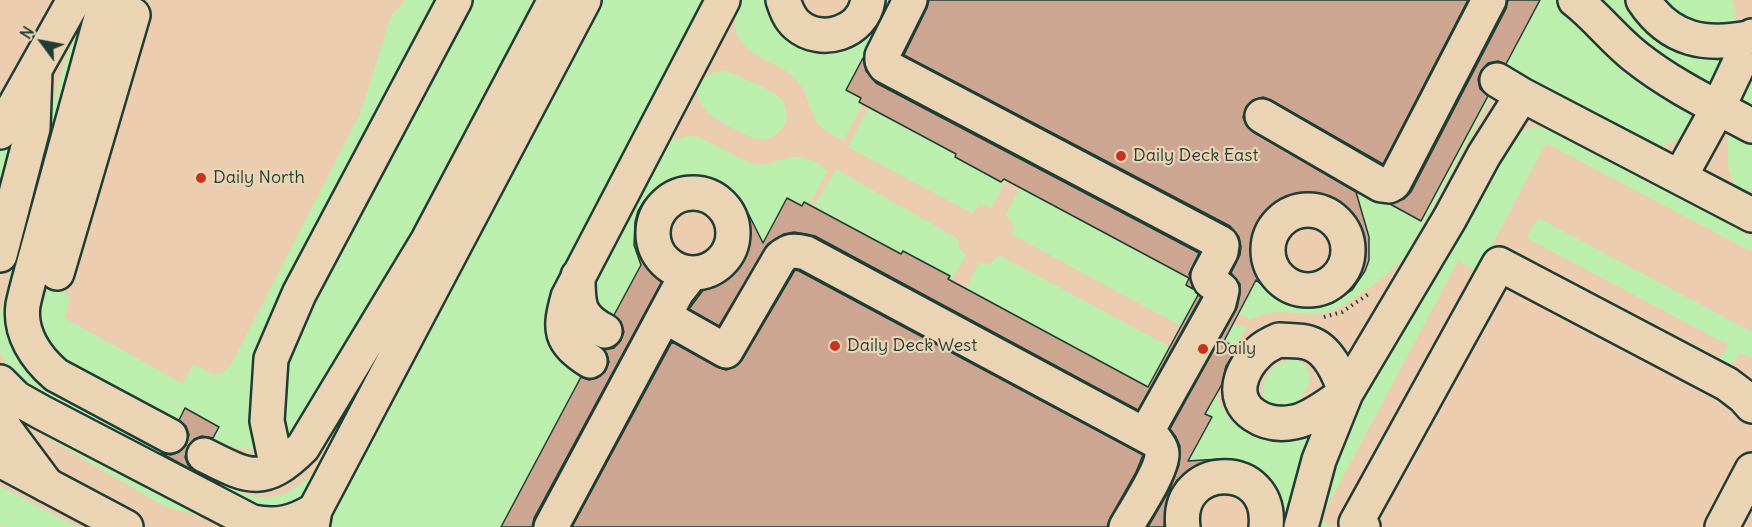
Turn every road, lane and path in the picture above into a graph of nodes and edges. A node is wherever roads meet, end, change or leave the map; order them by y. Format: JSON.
{"nodes":[{"id":1,"x":74,"y":0,"type":"edge"},
{"id":2,"x":105,"y":0,"type":"edge"},
{"id":3,"x":455,"y":0,"type":"edge"},
{"id":4,"x":555,"y":0,"type":"edge"},
{"id":5,"x":584,"y":0,"type":"edge"},
{"id":6,"x":723,"y":0,"type":"edge"},
{"id":7,"x":783,"y":0,"type":"edge"},
{"id":8,"x":868,"y":0,"type":"edge"},
{"id":9,"x":910,"y":0,"type":"edge"},
{"id":10,"x":1489,"y":0,"type":"edge"},
{"id":11,"x":1575,"y":0,"type":"edge"},
{"id":12,"x":1643,"y":0,"type":"edge"},
{"id":13,"x":1752,"y":37,"type":"edge"},
{"id":14,"x":35,"y":71,"type":"junction"},
{"id":15,"x":1718,"y":108,"type":"junction"},
{"id":16,"x":4,"y":116,"type":"edge"},
{"id":17,"x":1262,"y":116,"type":"dead end"},
{"id":18,"x":1752,"y":126,"type":"edge"},
{"id":19,"x":1351,"y":168,"type":"junction"},
{"id":20,"x":1680,"y":177,"type":"junction"},
{"id":21,"x":1752,"y":215,"type":"edge"},
{"id":22,"x":1336,"y":221,"type":"dead end"},
{"id":23,"x":0,"y":255,"type":"edge"},
{"id":24,"x":57,"y":273,"type":"dead end"},
{"id":25,"x":692,"y":273,"type":"dead end"},
{"id":26,"x":578,"y":276,"type":"junction"},
{"id":27,"x":1371,"y":292,"type":"dead end"},
{"id":28,"x":664,"y":316,"type":"junction"},
{"id":29,"x":1320,"y":318,"type":"dead end"},
{"id":30,"x":605,"y":332,"type":"dead end"},
{"id":31,"x":590,"y":360,"type":"dead end"},
{"id":32,"x":0,"y":382,"type":"edge"},
{"id":33,"x":1752,"y":406,"type":"edge"},
{"id":34,"x":0,"y":419,"type":"edge"},
{"id":35,"x":1145,"y":435,"type":"junction"},
{"id":36,"x":170,"y":436,"type":"dead end"},
{"id":37,"x":204,"y":455,"type":"dead end"},
{"id":38,"x":0,"y":460,"type":"edge"},
{"id":39,"x":277,"y":468,"type":"junction"},
{"id":40,"x":1752,"y":470,"type":"edge"},
{"id":41,"x":47,"y":485,"type":"junction"},
{"id":42,"x":313,"y":518,"type":"edge"},
{"id":43,"x":126,"y":527,"type":"edge"},
{"id":44,"x":551,"y":527,"type":"edge"},
{"id":45,"x":1126,"y":527,"type":"edge"},
{"id":46,"x":1183,"y":527,"type":"edge"},
{"id":47,"x":1266,"y":527,"type":"edge"},
{"id":48,"x":1301,"y":527,"type":"edge"},
{"id":49,"x":1363,"y":527,"type":"edge"},
{"id":50,"x":1722,"y":527,"type":"edge"}],
"edges":[{"from":1,"to":14,"type":"main road"},
{"from":2,"to":24,"type":"main road"},
{"from":2,"to":36,"type":"main road"},
{"from":3,"to":39,"type":"main road"},
{"from":4,"to":39,"type":"main road"},
{"from":5,"to":42,"type":"main road"},
{"from":6,"to":26,"type":"main road"},
{"from":7,"to":8,"type":"main road"},
{"from":9,"to":35,"type":"main road"},
{"from":10,"to":19,"type":"main road"},
{"from":11,"to":15,"type":"main road"},
{"from":12,"to":13,"type":"main road"},
{"from":13,"to":15,"type":"main road"},
{"from":14,"to":16,"type":"main road"},
{"from":14,"to":23,"type":"main road"},
{"from":15,"to":18,"type":"main road"},
{"from":15,"to":20,"type":"main road"},
{"from":17,"to":19,"type":"main road"},
{"from":19,"to":22,"type":"main road"},
{"from":20,"to":21,"type":"main road"},
{"from":20,"to":48,"type":"main road"},
{"from":25,"to":28,"type":"main road"},
{"from":26,"to":30,"type":"main road"},
{"from":26,"to":31,"type":"main road"},
{"from":27,"to":29,"type":"path"},
{"from":28,"to":35,"type":"main road"},
{"from":28,"to":44,"type":"main road"},
{"from":32,"to":42,"type":"main road"},
{"from":33,"to":49,"type":"main road"},
{"from":34,"to":41,"type":"main road"},
{"from":35,"to":45,"type":"main road"},
{"from":37,"to":39,"type":"main road"},
{"from":38,"to":41,"type":"main road"},
{"from":40,"to":50,"type":"main road"},
{"from":41,"to":43,"type":"main road"},
{"from":46,"to":47,"type":"main road"}]}
